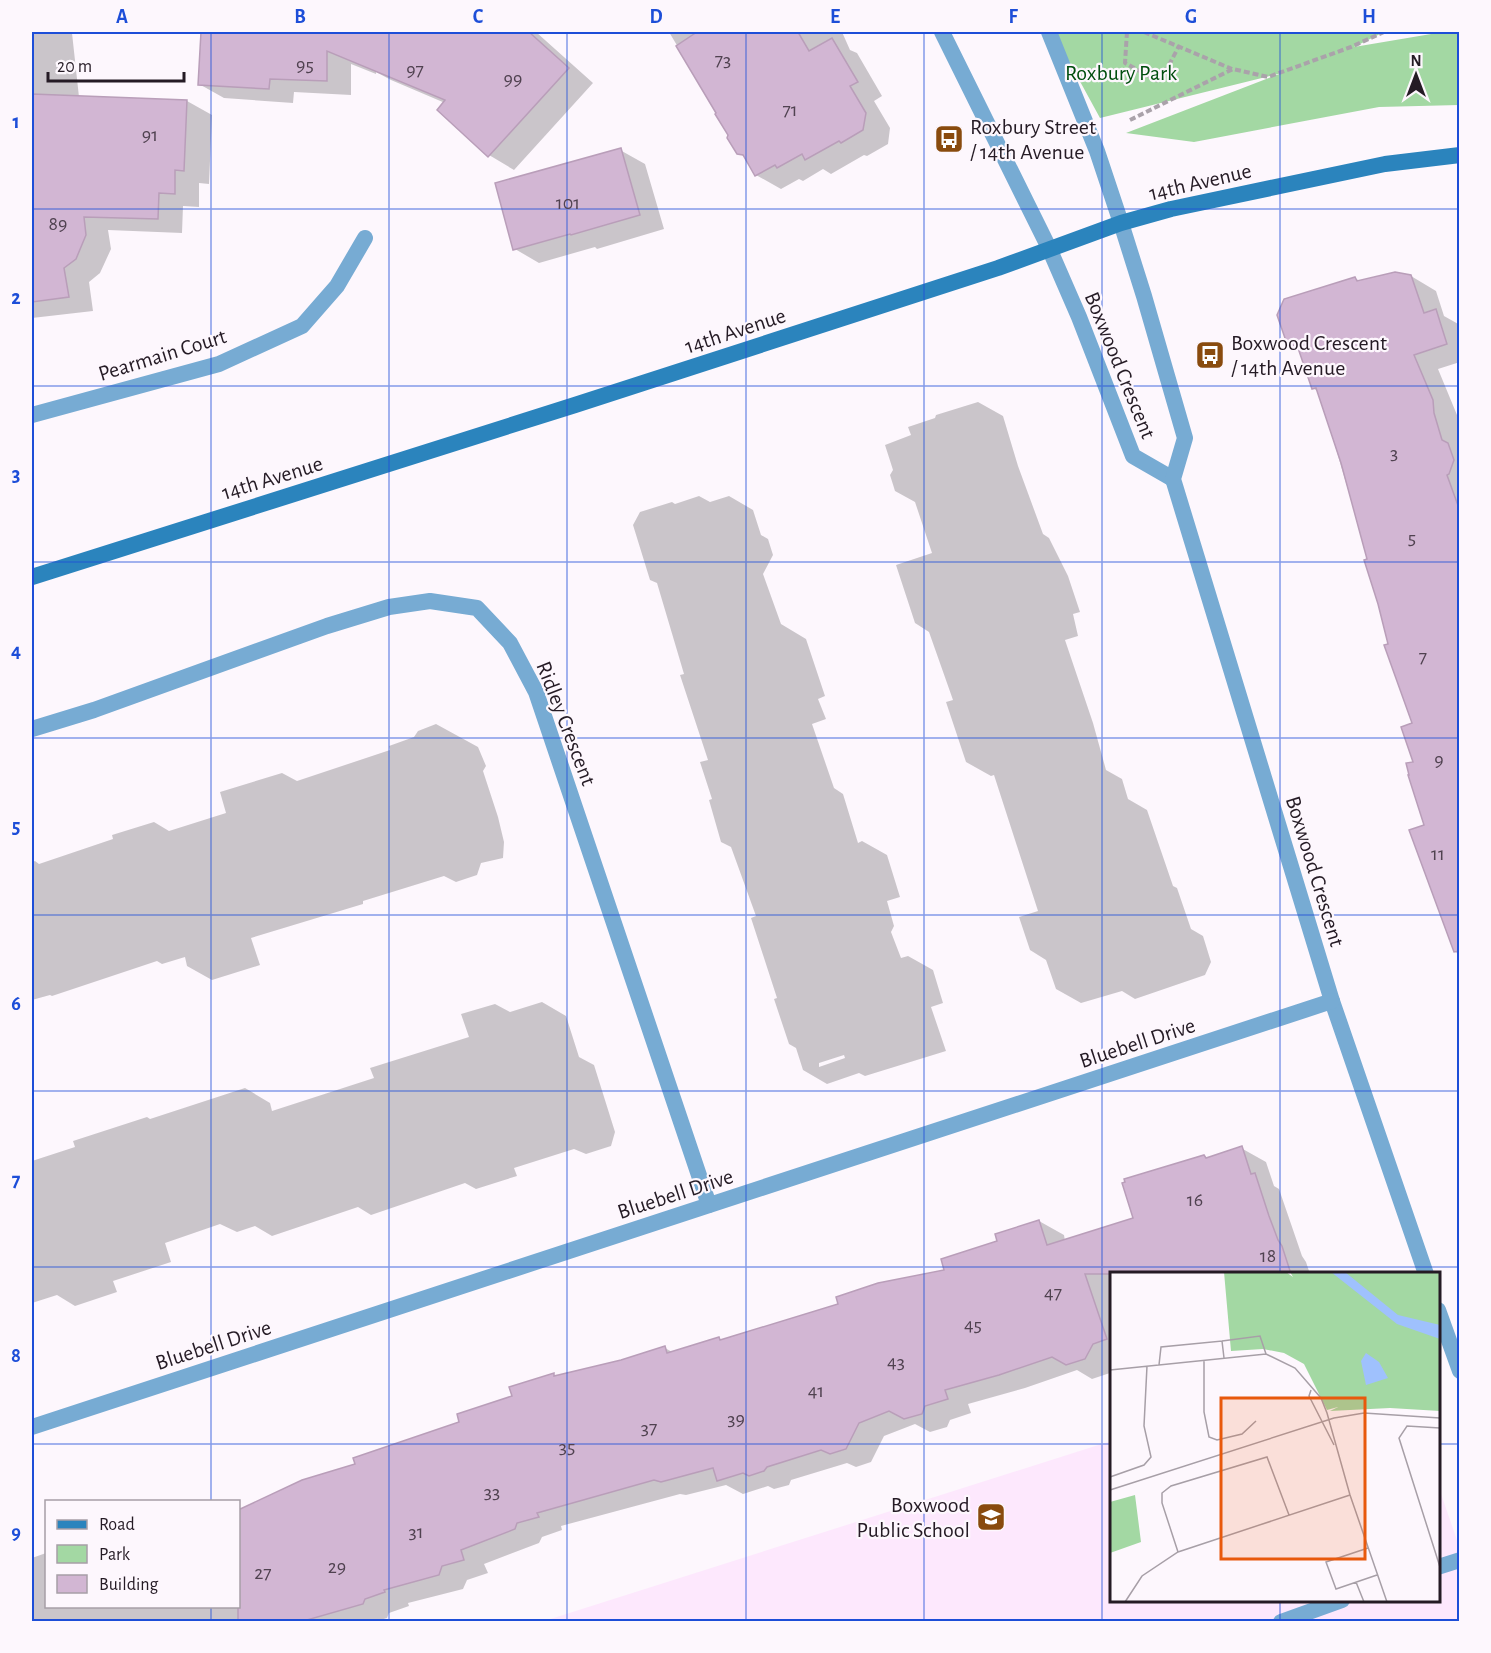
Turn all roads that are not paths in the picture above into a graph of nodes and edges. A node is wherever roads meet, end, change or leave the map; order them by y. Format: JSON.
{"nodes":[{"id":1,"x":942,"y":32,"type":"edge"},
{"id":2,"x":1049,"y":32,"type":"edge"},
{"id":3,"x":1460,"y":155,"type":"edge"},
{"id":4,"x":1121,"y":223,"type":"junction"},
{"id":5,"x":365,"y":238,"type":"dead end"},
{"id":6,"x":1049,"y":248,"type":"junction"},
{"id":7,"x":32,"y":415,"type":"edge"},
{"id":8,"x":1173,"y":479,"type":"junction"},
{"id":9,"x":32,"y":577,"type":"edge"},
{"id":10,"x":32,"y":729,"type":"edge"},
{"id":11,"x":1332,"y":1001,"type":"junction"},
{"id":12,"x":709,"y":1205,"type":"junction"},
{"id":13,"x":1425,"y":1272,"type":"edge"},
{"id":14,"x":1440,"y":1316,"type":"edge"},
{"id":15,"x":1460,"y":1371,"type":"edge"},
{"id":16,"x":32,"y":1427,"type":"edge"},
{"id":17,"x":1460,"y":1560,"type":"edge"},
{"id":18,"x":1440,"y":1567,"type":"edge"},
{"id":19,"x":1336,"y":1602,"type":"edge"},
{"id":20,"x":1281,"y":1622,"type":"edge"}],
"edges":[{"from":1,"to":6,"type":"street","name":"Boxwood Crescent"},
{"from":2,"to":4,"type":"street","name":"Boxwood Crescent"},
{"from":3,"to":4,"type":"main road","name":"14th Avenue"},
{"from":4,"to":6,"type":"main road","name":"14th Avenue"},
{"from":4,"to":8,"type":"street","name":"Boxwood Crescent"},
{"from":5,"to":7,"type":"street","name":"Pearmain Court"},
{"from":6,"to":8,"type":"street","name":"Boxwood Crescent"},
{"from":6,"to":9,"type":"main road","name":"14th Avenue"},
{"from":8,"to":11,"type":"street","name":"Boxwood Crescent"},
{"from":10,"to":12,"type":"street","name":"Ridley Crescent"},
{"from":11,"to":12,"type":"street","name":"Bluebell Drive"},
{"from":11,"to":13,"type":"street","name":"Boxwood Crescent"},
{"from":12,"to":16,"type":"street","name":"Bluebell Drive"},
{"from":14,"to":15,"type":"street"},
{"from":17,"to":18,"type":"street"},
{"from":19,"to":20,"type":"street"}]}
